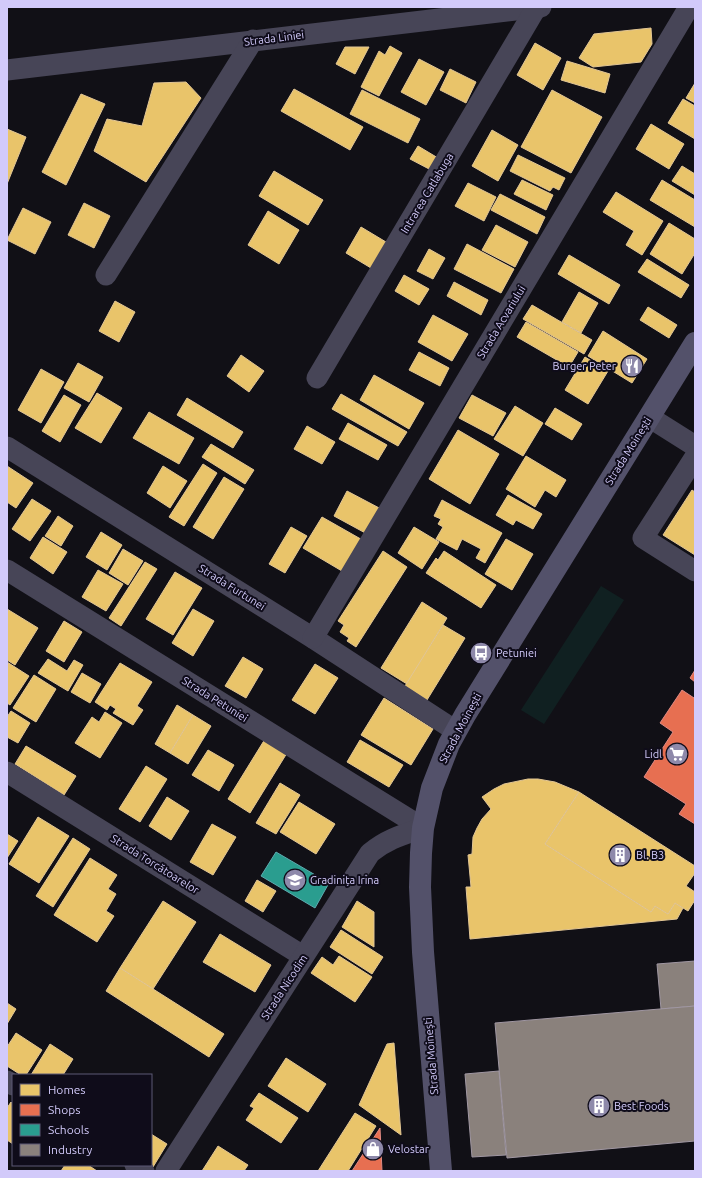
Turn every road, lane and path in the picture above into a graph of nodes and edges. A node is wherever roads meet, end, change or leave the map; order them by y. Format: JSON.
{"nodes":[{"id":1,"x":539,"y":7,"type":"edge"},
{"id":2,"x":689,"y":7,"type":"edge"},
{"id":3,"x":253,"y":40,"type":"junction"},
{"id":4,"x":7,"y":70,"type":"edge"},
{"id":5,"x":106,"y":275,"type":"dead end"},
{"id":6,"x":695,"y":343,"type":"edge"},
{"id":7,"x":317,"y":378,"type":"dead end"},
{"id":8,"x":649,"y":417,"type":"junction"},
{"id":9,"x":695,"y":446,"type":"edge"},
{"id":10,"x":7,"y":447,"type":"edge"},
{"id":11,"x":695,"y":457,"type":"edge"},
{"id":12,"x":7,"y":570,"type":"edge"},
{"id":13,"x":695,"y":571,"type":"edge"},
{"id":14,"x":313,"y":638,"type":"junction"},
{"id":15,"x":456,"y":730,"type":"junction"},
{"id":16,"x":7,"y":772,"type":"edge"},
{"id":17,"x":423,"y":828,"type":"junction"},
{"id":18,"x":303,"y":956,"type":"junction"},
{"id":19,"x":166,"y":1171,"type":"edge"},
{"id":20,"x":441,"y":1171,"type":"edge"}],
"edges":[{"from":1,"to":3,"type":"street","name":"Strada Liniei"},
{"from":1,"to":7,"type":"street","name":"Intrarea Catlabuga"},
{"from":2,"to":14,"type":"street","name":"Strada Acvariului"},
{"from":3,"to":4,"type":"street","name":"Strada Liniei"},
{"from":3,"to":5,"type":"street"},
{"from":6,"to":8,"type":"main road","name":"Strada Moinești"},
{"from":8,"to":9,"type":"street"},
{"from":8,"to":15,"type":"main road","name":"Strada Moinești"},
{"from":10,"to":14,"type":"street","name":"Strada Furtunei"},
{"from":11,"to":13,"type":"street"},
{"from":12,"to":17,"type":"street","name":"Strada Petuniei"},
{"from":14,"to":15,"type":"street","name":"Strada Furtunei"},
{"from":15,"to":17,"type":"main road","name":"Strada Moinești"},
{"from":16,"to":18,"type":"street","name":"Strada Torcătoarelor"},
{"from":17,"to":18,"type":"street","name":"Strada Nicodim"},
{"from":17,"to":20,"type":"main road","name":"Strada Moinești"},
{"from":18,"to":19,"type":"street","name":"Strada Nicodim"}]}
